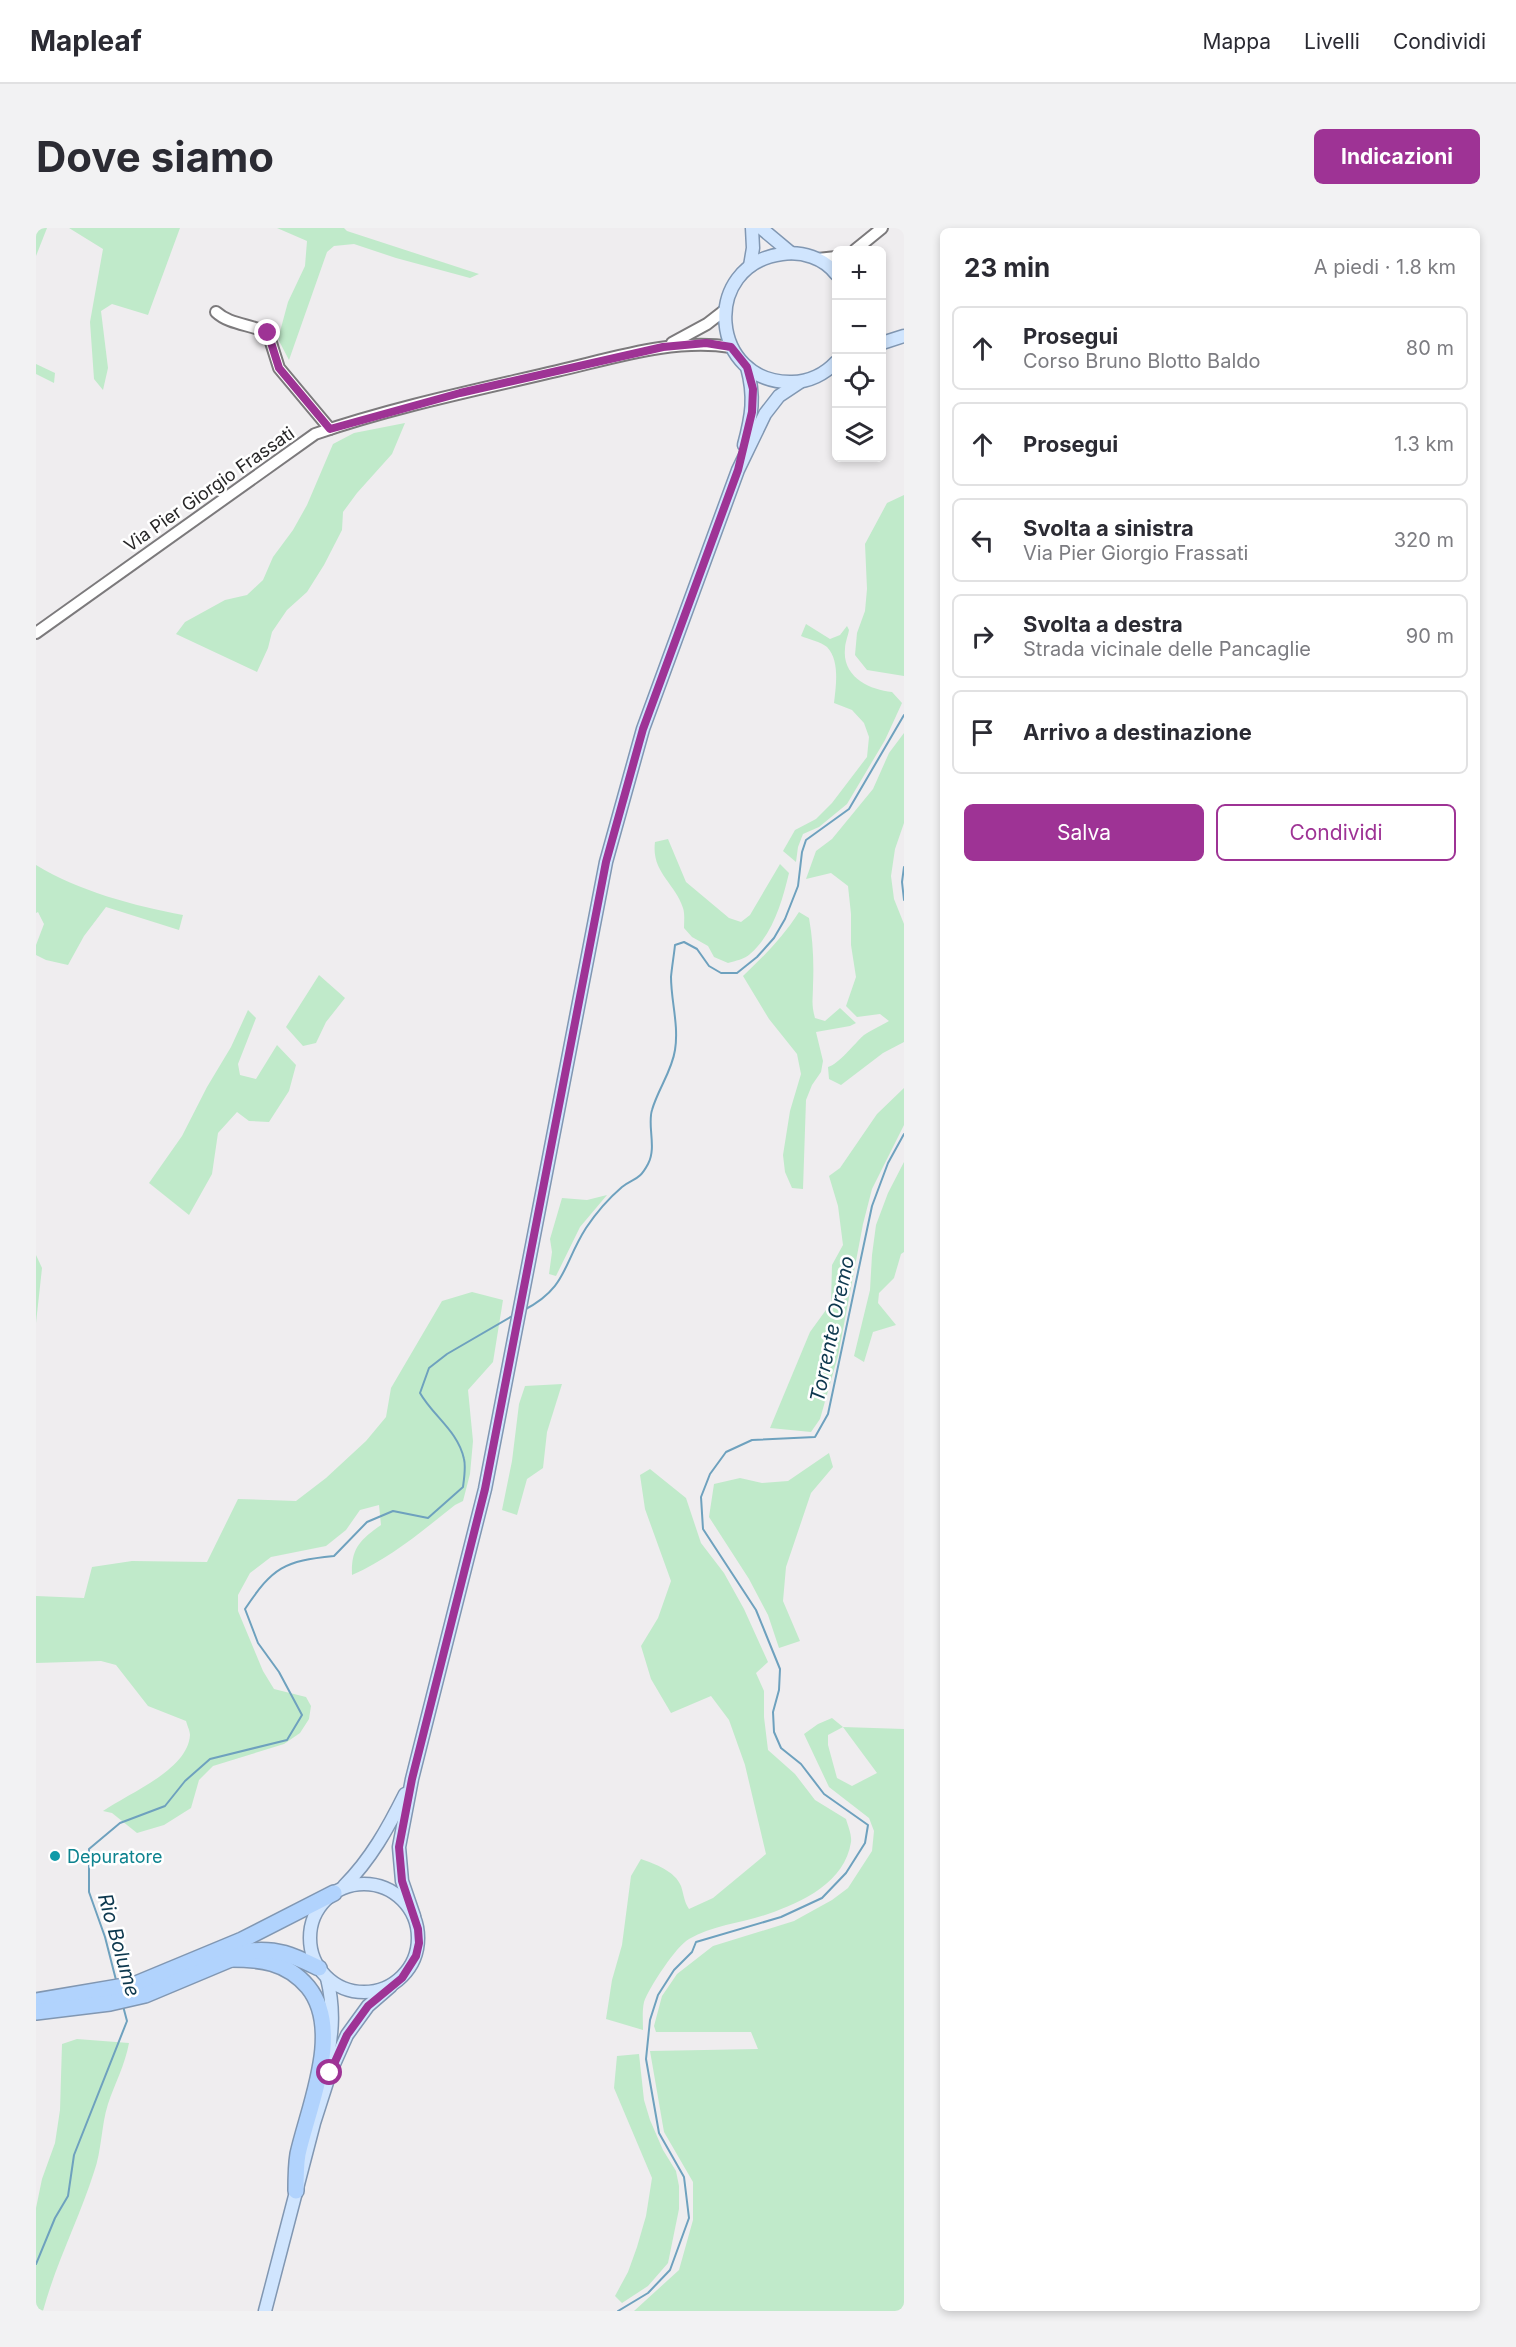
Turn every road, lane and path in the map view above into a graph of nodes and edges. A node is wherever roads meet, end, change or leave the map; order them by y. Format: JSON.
{"nodes":[{"id":1,"x":752,"y":228,"type":"edge"},
{"id":2,"x":761,"y":228,"type":"edge"},
{"id":3,"x":882,"y":228,"type":"edge"},
{"id":4,"x":860,"y":246,"type":"edge"},
{"id":5,"x":871,"y":246,"type":"edge"},
{"id":6,"x":791,"y":253,"type":"junction"},
{"id":7,"x":832,"y":258,"type":"edge"},
{"id":8,"x":818,"y":260,"type":"junction"},
{"id":9,"x":750,"y":266,"type":"junction"},
{"id":10,"x":832,"y":270,"type":"edge"},
{"id":11,"x":725,"y":310,"type":"junction"},
{"id":12,"x":216,"y":312,"type":"dead end"},
{"id":13,"x":886,"y":334,"type":"edge"},
{"id":14,"x":903,"y":336,"type":"edge"},
{"id":15,"x":886,"y":342,"type":"edge"},
{"id":16,"x":663,"y":347,"type":"junction"},
{"id":17,"x":731,"y":347,"type":"junction"},
{"id":18,"x":832,"y":366,"type":"edge"},
{"id":19,"x":747,"y":367,"type":"junction"},
{"id":20,"x":800,"y":382,"type":"junction"},
{"id":21,"x":330,"y":429,"type":"junction"},
{"id":22,"x":738,"y":470,"type":"junction"},
{"id":23,"x":36,"y":633,"type":"edge"},
{"id":24,"x":412,"y":1779,"type":"junction"},
{"id":25,"x":338,"y":1891,"type":"junction"},
{"id":26,"x":414,"y":1916,"type":"junction"},
{"id":27,"x":229,"y":1959,"type":"junction"},
{"id":28,"x":323,"y":1973,"type":"junction"},
{"id":29,"x":391,"y":1986,"type":"junction"},
{"id":30,"x":140,"y":1989,"type":"junction"},
{"id":31,"x":108,"y":1997,"type":"junction"},
{"id":32,"x":36,"y":2001,"type":"edge"},
{"id":33,"x":36,"y":2012,"type":"edge"},
{"id":34,"x":315,"y":2123,"type":"junction"},
{"id":35,"x":296,"y":2191,"type":"junction"},
{"id":36,"x":265,"y":2311,"type":"edge"}],
"edges":[{"from":1,"to":9,"type":"main road"},
{"from":2,"to":6,"type":"main road"},
{"from":3,"to":4,"type":"street"},
{"from":3,"to":5,"type":"street"},
{"from":6,"to":8,"type":"main road"},
{"from":6,"to":9,"type":"main road"},
{"from":7,"to":8,"type":"street"},
{"from":8,"to":10,"type":"main road"},
{"from":9,"to":11,"type":"main road"},
{"from":11,"to":16,"type":"street","name":"Via Pier Giorgio Frassati"},
{"from":11,"to":17,"type":"main road"},
{"from":12,"to":21,"type":"street"},
{"from":13,"to":14,"type":"main road"},
{"from":14,"to":15,"type":"main road"},
{"from":16,"to":17,"type":"street","name":"Via Pier Giorgio Frassati"},
{"from":16,"to":21,"type":"street","name":"Via Pier Giorgio Frassati"},
{"from":17,"to":19,"type":"main road"},
{"from":18,"to":20,"type":"main road"},
{"from":19,"to":20,"type":"main road"},
{"from":19,"to":22,"type":"main road"},
{"from":20,"to":22,"type":"main road"},
{"from":21,"to":23,"type":"street","name":"Via Pier Giorgio Frassati"},
{"from":22,"to":24,"type":"main road"},
{"from":24,"to":25,"type":"main road"},
{"from":24,"to":26,"type":"main road"},
{"from":25,"to":26,"type":"main road"},
{"from":25,"to":28,"type":"main road"},
{"from":25,"to":30,"type":"highway"},
{"from":26,"to":29,"type":"main road"},
{"from":27,"to":28,"type":"highway"},
{"from":27,"to":30,"type":"highway"},
{"from":27,"to":35,"type":"highway"},
{"from":28,"to":29,"type":"main road"},
{"from":28,"to":34,"type":"main road"},
{"from":29,"to":34,"type":"main road"},
{"from":30,"to":31,"type":"highway"},
{"from":31,"to":32,"type":"highway"},
{"from":31,"to":33,"type":"highway"},
{"from":34,"to":35,"type":"main road"},
{"from":35,"to":36,"type":"main road"}]}
